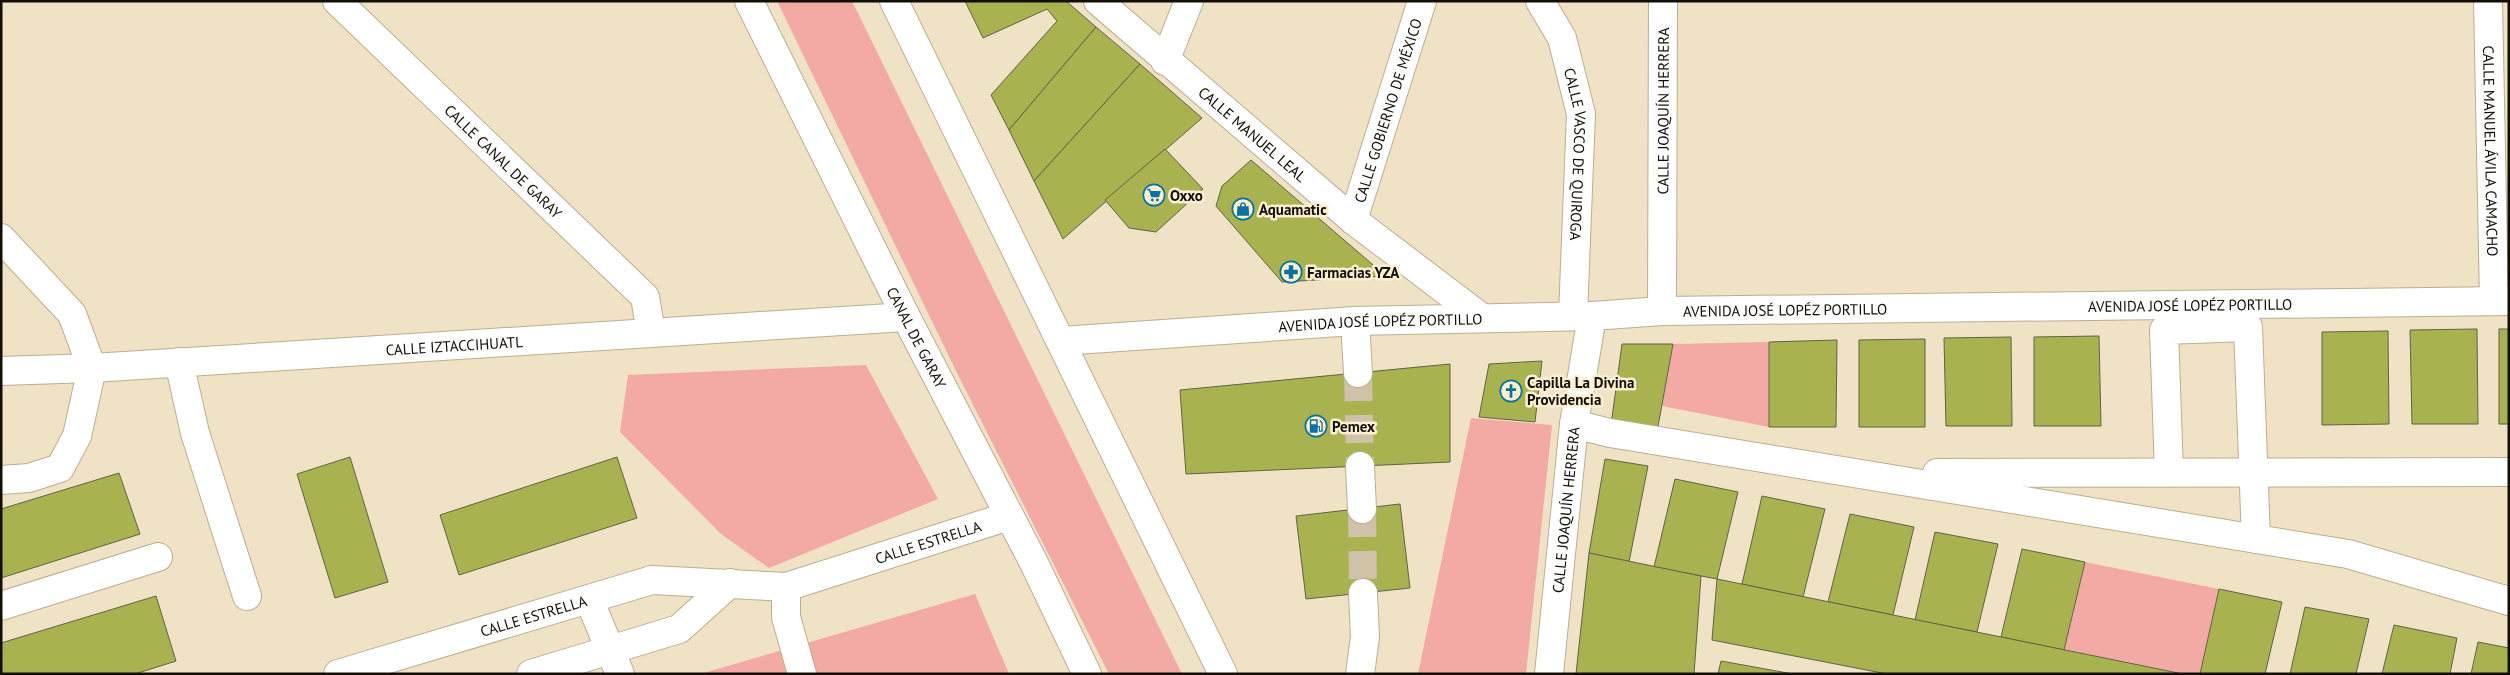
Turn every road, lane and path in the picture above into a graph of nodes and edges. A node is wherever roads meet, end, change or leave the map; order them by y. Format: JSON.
{"nodes":[{"id":1,"x":337,"y":1,"type":"edge"},
{"id":2,"x":749,"y":1,"type":"edge"},
{"id":3,"x":894,"y":1,"type":"edge"},
{"id":4,"x":1098,"y":1,"type":"edge"},
{"id":5,"x":1189,"y":1,"type":"edge"},
{"id":6,"x":1422,"y":1,"type":"edge"},
{"id":7,"x":1540,"y":1,"type":"edge"},
{"id":8,"x":1663,"y":1,"type":"edge"},
{"id":9,"x":2488,"y":1,"type":"edge"},
{"id":10,"x":1165,"y":61,"type":"junction"},
{"id":11,"x":1353,"y":220,"type":"junction"},
{"id":12,"x":1,"y":238,"type":"edge"},
{"id":13,"x":2501,"y":301,"type":"edge"},
{"id":14,"x":1662,"y":311,"type":"junction"},
{"id":15,"x":1583,"y":316,"type":"junction"},
{"id":16,"x":906,"y":317,"type":"junction"},
{"id":17,"x":1482,"y":318,"type":"junction"},
{"id":18,"x":1355,"y":321,"type":"junction"},
{"id":19,"x":651,"y":333,"type":"junction"},
{"id":20,"x":1061,"y":341,"type":"junction"},
{"id":21,"x":179,"y":362,"type":"junction"},
{"id":22,"x":92,"y":368,"type":"junction"},
{"id":23,"x":1,"y":370,"type":"edge"},
{"id":24,"x":1358,"y":373,"type":"tunnel mouth"},
{"id":25,"x":1574,"y":424,"type":"junction"},
{"id":26,"x":1360,"y":466,"type":"tunnel mouth"},
{"id":27,"x":2169,"y":472,"type":"junction"},
{"id":28,"x":2509,"y":472,"type":"edge"},
{"id":29,"x":1855,"y":473,"type":"junction"},
{"id":30,"x":2254,"y":473,"type":"junction"},
{"id":31,"x":1,"y":480,"type":"edge"},
{"id":32,"x":1362,"y":509,"type":"tunnel mouth"},
{"id":33,"x":1009,"y":516,"type":"junction"},
{"id":34,"x":2256,"y":539,"type":"junction"},
{"id":35,"x":158,"y":557,"type":"dead end"},
{"id":36,"x":730,"y":583,"type":"junction"},
{"id":37,"x":786,"y":587,"type":"junction"},
{"id":38,"x":1363,"y":593,"type":"tunnel mouth"},
{"id":39,"x":246,"y":596,"type":"dead end"},
{"id":40,"x":589,"y":599,"type":"junction"},
{"id":41,"x":2509,"y":601,"type":"edge"},
{"id":42,"x":1,"y":606,"type":"edge"},
{"id":43,"x":615,"y":662,"type":"edge"},
{"id":44,"x":410,"y":664,"type":"edge"},
{"id":45,"x":338,"y":674,"type":"edge"},
{"id":46,"x":531,"y":674,"type":"edge"},
{"id":47,"x":802,"y":674,"type":"edge"},
{"id":48,"x":1088,"y":674,"type":"edge"},
{"id":49,"x":1223,"y":674,"type":"edge"},
{"id":50,"x":1360,"y":674,"type":"edge"},
{"id":51,"x":1549,"y":674,"type":"edge"}],
"edges":[{"from":1,"to":19,"type":"street","name":"CALLE CANAL DE GARAY"},
{"from":2,"to":16,"type":"street","name":"CANAL DE GARAY"},
{"from":3,"to":20,"type":"street"},
{"from":4,"to":10,"type":"street","name":"CALLE MANUEL LEAL"},
{"from":5,"to":10,"type":"street"},
{"from":6,"to":11,"type":"street","name":"CALLE GOBIERNO DE MÉXICO"},
{"from":7,"to":15,"type":"street","name":"CALLE VASCO DE QUIROGA"},
{"from":8,"to":14,"type":"street","name":"CALLE JOAQUÍN HERRERA"},
{"from":9,"to":13,"type":"street","name":"CALLE MANUEL ÁVILA CAMACHO"},
{"from":10,"to":11,"type":"street","name":"CALLE MANUEL LEAL"},
{"from":11,"to":17,"type":"street","name":"CALLE MANUEL LEAL"},
{"from":12,"to":22,"type":"street"},
{"from":13,"to":14,"type":"street","name":"AVENIDA JOSÉ LOPÉZ PORTILLO"},
{"from":14,"to":15,"type":"street","name":"AVENIDA JOSÉ LOPÉZ PORTILLO"},
{"from":15,"to":17,"type":"street","name":"AVENIDA JOSÉ LOPÉZ PORTILLO"},
{"from":15,"to":25,"type":"street","name":"CALLE JOAQUÍN HERRERA"},
{"from":16,"to":19,"type":"street","name":"CALLE IZTACCIHUATL"},
{"from":16,"to":33,"type":"street","name":"CANAL DE GARAY"},
{"from":17,"to":18,"type":"street","name":"AVENIDA JOSÉ LOPÉZ PORTILLO"},
{"from":18,"to":20,"type":"street","name":"AVENIDA JOSÉ LOPÉZ PORTILLO"},
{"from":18,"to":24,"type":"street"},
{"from":19,"to":21,"type":"street","name":"CALLE IZTACCIHUATL"},
{"from":20,"to":49,"type":"street"},
{"from":21,"to":22,"type":"street","name":"CALLE IZTACCIHUATL"},
{"from":21,"to":39,"type":"street"},
{"from":22,"to":23,"type":"street","name":"CALLE IZTACCIHUATL"},
{"from":22,"to":31,"type":"street"},
{"from":25,"to":29,"type":"street"},
{"from":25,"to":51,"type":"street","name":"CALLE JOAQUÍN HERRERA"},
{"from":26,"to":32,"type":"street"},
{"from":27,"to":29,"type":"street"},
{"from":27,"to":30,"type":"street"},
{"from":27,"to":30,"type":"street"},
{"from":28,"to":30,"type":"street"},
{"from":29,"to":34,"type":"street"},
{"from":30,"to":34,"type":"street"},
{"from":33,"to":37,"type":"street","name":"CALLE ESTRELLA"},
{"from":33,"to":48,"type":"street","name":"CANAL DE GARAY"},
{"from":34,"to":41,"type":"street"},
{"from":35,"to":42,"type":"street"},
{"from":36,"to":37,"type":"street","name":"CALLE ESTRELLA"},
{"from":36,"to":40,"type":"street","name":"CALLE ESTRELLA"},
{"from":36,"to":43,"type":"street"},
{"from":37,"to":47,"type":"street"},
{"from":38,"to":50,"type":"street"},
{"from":40,"to":43,"type":"street"},
{"from":40,"to":44,"type":"street","name":"CALLE ESTRELLA"},
{"from":43,"to":46,"type":"street"},
{"from":44,"to":45,"type":"street","name":"CALLE ESTRELLA"}]}
